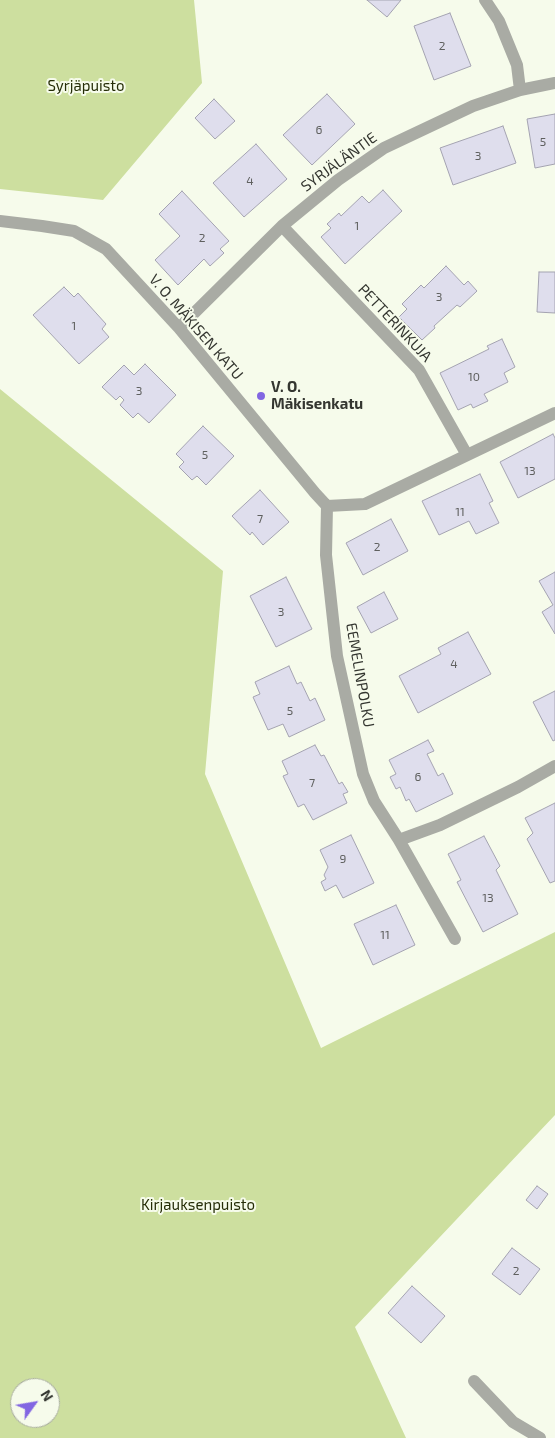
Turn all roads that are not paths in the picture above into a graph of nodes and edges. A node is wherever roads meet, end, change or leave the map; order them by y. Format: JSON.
{"nodes":[{"id":1,"x":485,"y":0,"type":"edge"},
{"id":2,"x":555,"y":83,"type":"edge"},
{"id":3,"x":520,"y":90,"type":"junction"},
{"id":4,"x":0,"y":221,"type":"edge"},
{"id":5,"x":282,"y":226,"type":"junction"},
{"id":6,"x":179,"y":328,"type":"junction"},
{"id":7,"x":555,"y":413,"type":"edge"},
{"id":8,"x":467,"y":455,"type":"junction"},
{"id":9,"x":327,"y":506,"type":"junction"},
{"id":10,"x":555,"y":766,"type":"edge"},
{"id":11,"x":399,"y":840,"type":"junction"},
{"id":12,"x":455,"y":940,"type":"dead end"},
{"id":13,"x":474,"y":1380,"type":"dead end"},
{"id":14,"x":540,"y":1438,"type":"edge"}],
"edges":[{"from":1,"to":3,"type":"street"},
{"from":2,"to":3,"type":"street","name":"SYRJÄLÄNTIE"},
{"from":3,"to":5,"type":"street","name":"SYRJÄLÄNTIE"},
{"from":4,"to":6,"type":"street","name":"V. O. MÄKISEN KATU"},
{"from":5,"to":6,"type":"street","name":"SYRJÄLÄNTIE"},
{"from":5,"to":8,"type":"street","name":"PETTERINKUJA"},
{"from":6,"to":9,"type":"street","name":"V. O. MÄKISEN KATU"},
{"from":7,"to":8,"type":"street"},
{"from":8,"to":9,"type":"street"},
{"from":9,"to":11,"type":"street","name":"EEMELINPOLKU"},
{"from":10,"to":11,"type":"street"},
{"from":11,"to":12,"type":"street","name":"EEMELINPOLKU"},
{"from":13,"to":14,"type":"street"}]}
